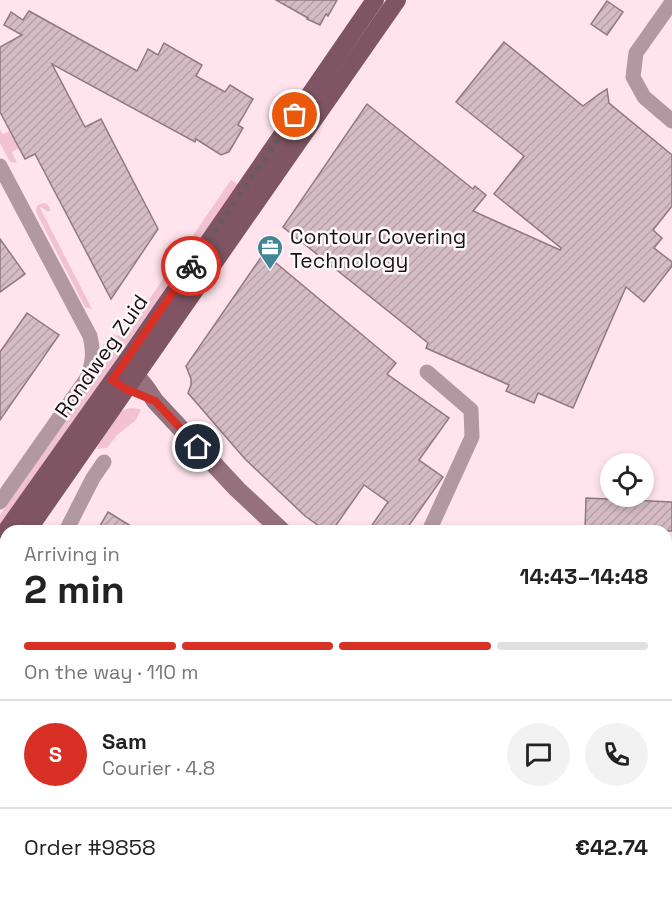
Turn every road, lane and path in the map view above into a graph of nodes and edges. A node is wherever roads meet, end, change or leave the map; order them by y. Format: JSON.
{"nodes":[{"id":1,"x":375,"y":0,"type":"edge"},
{"id":2,"x":397,"y":0,"type":"edge"},
{"id":3,"x":672,"y":2,"type":"edge"},
{"id":4,"x":672,"y":121,"type":"edge"},
{"id":5,"x":0,"y":166,"type":"edge"},
{"id":6,"x":427,"y":372,"type":"dead end"},
{"id":7,"x":124,"y":378,"type":"junction"},
{"id":8,"x":104,"y":462,"type":"dead end"},
{"id":9,"x":0,"y":502,"type":"edge"},
{"id":10,"x":11,"y":525,"type":"edge"},
{"id":11,"x":31,"y":525,"type":"edge"},
{"id":12,"x":69,"y":525,"type":"edge"},
{"id":13,"x":276,"y":525,"type":"edge"},
{"id":14,"x":432,"y":525,"type":"edge"}],
"edges":[{"from":1,"to":7,"type":"main road","name":"Rondweg Zuid"},
{"from":2,"to":7,"type":"main road","name":"Rondweg Zuid"},
{"from":3,"to":4,"type":"street"},
{"from":5,"to":9,"type":"street"},
{"from":6,"to":14,"type":"street"},
{"from":7,"to":10,"type":"main road","name":"Rondweg Zuid"},
{"from":7,"to":11,"type":"main road","name":"Rondweg Zuid"},
{"from":7,"to":13,"type":"street"},
{"from":8,"to":12,"type":"street"}]}
